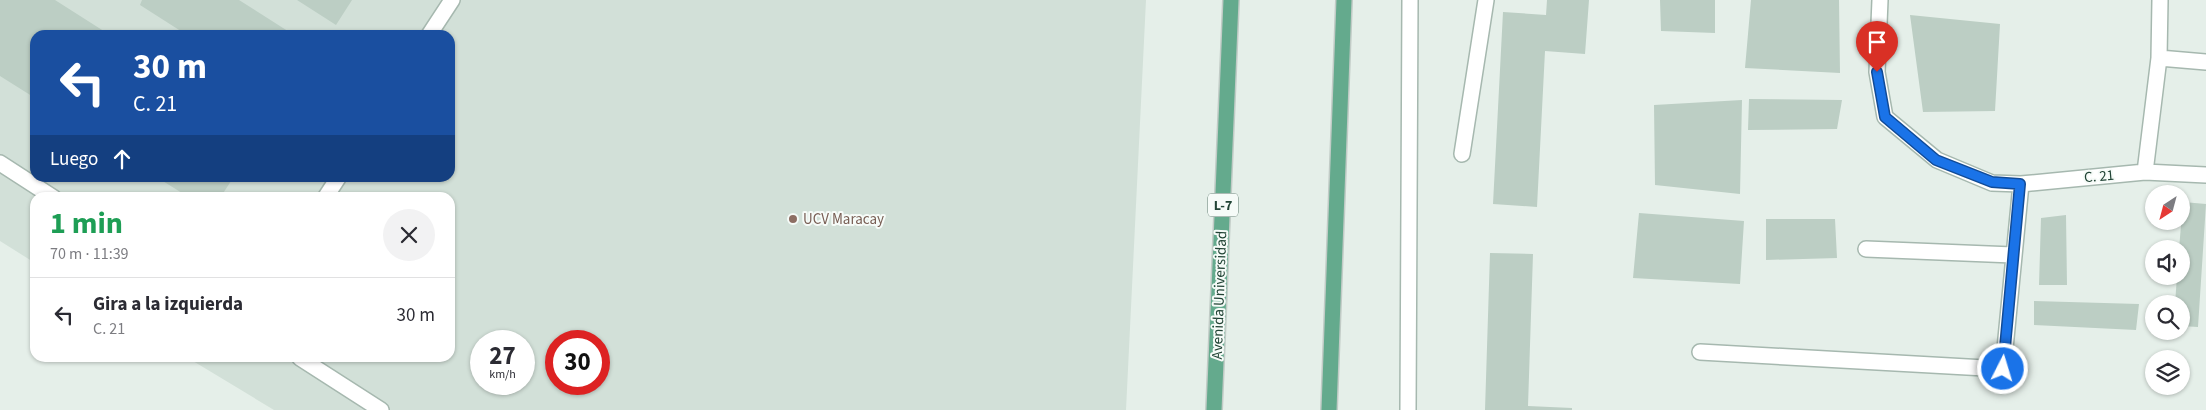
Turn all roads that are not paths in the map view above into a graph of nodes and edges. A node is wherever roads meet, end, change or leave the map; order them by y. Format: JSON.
{"nodes":[{"id":1,"x":452,"y":0,"type":"edge"},
{"id":2,"x":1231,"y":0,"type":"edge"},
{"id":3,"x":1344,"y":0,"type":"edge"},
{"id":4,"x":1410,"y":0,"type":"edge"},
{"id":5,"x":1486,"y":0,"type":"edge"},
{"id":6,"x":1880,"y":0,"type":"edge"},
{"id":7,"x":2160,"y":0,"type":"edge"},
{"id":8,"x":433,"y":30,"type":"edge"},
{"id":9,"x":2159,"y":58,"type":"junction"},
{"id":10,"x":2206,"y":62,"type":"edge"},
{"id":11,"x":1462,"y":154,"type":"dead end"},
{"id":12,"x":0,"y":163,"type":"edge"},
{"id":13,"x":2145,"y":172,"type":"junction"},
{"id":14,"x":2206,"y":175,"type":"edge"},
{"id":15,"x":2020,"y":184,"type":"junction"},
{"id":16,"x":45,"y":192,"type":"edge"},
{"id":17,"x":1866,"y":249,"type":"dead end"},
{"id":18,"x":2013,"y":255,"type":"junction"},
{"id":19,"x":1700,"y":352,"type":"dead end"},
{"id":20,"x":306,"y":362,"type":"edge"},
{"id":21,"x":381,"y":410,"type":"edge"},
{"id":22,"x":1214,"y":410,"type":"edge"},
{"id":23,"x":1329,"y":410,"type":"edge"},
{"id":24,"x":1408,"y":410,"type":"edge"}],
"edges":[{"from":1,"to":8,"type":"street"},
{"from":2,"to":22,"type":"main road","name":"Avenida Universidad","number":"L-7"},
{"from":3,"to":23,"type":"main road"},
{"from":4,"to":24,"type":"street"},
{"from":5,"to":11,"type":"street"},
{"from":6,"to":15,"type":"street","name":"C. 21"},
{"from":7,"to":9,"type":"street"},
{"from":9,"to":10,"type":"street"},
{"from":9,"to":13,"type":"street"},
{"from":12,"to":16,"type":"street"},
{"from":13,"to":14,"type":"street","name":"C. 21"},
{"from":13,"to":15,"type":"street","name":"C. 21"},
{"from":15,"to":18,"type":"street"},
{"from":17,"to":18,"type":"street"},
{"from":18,"to":19,"type":"street"},
{"from":20,"to":21,"type":"street"}]}
